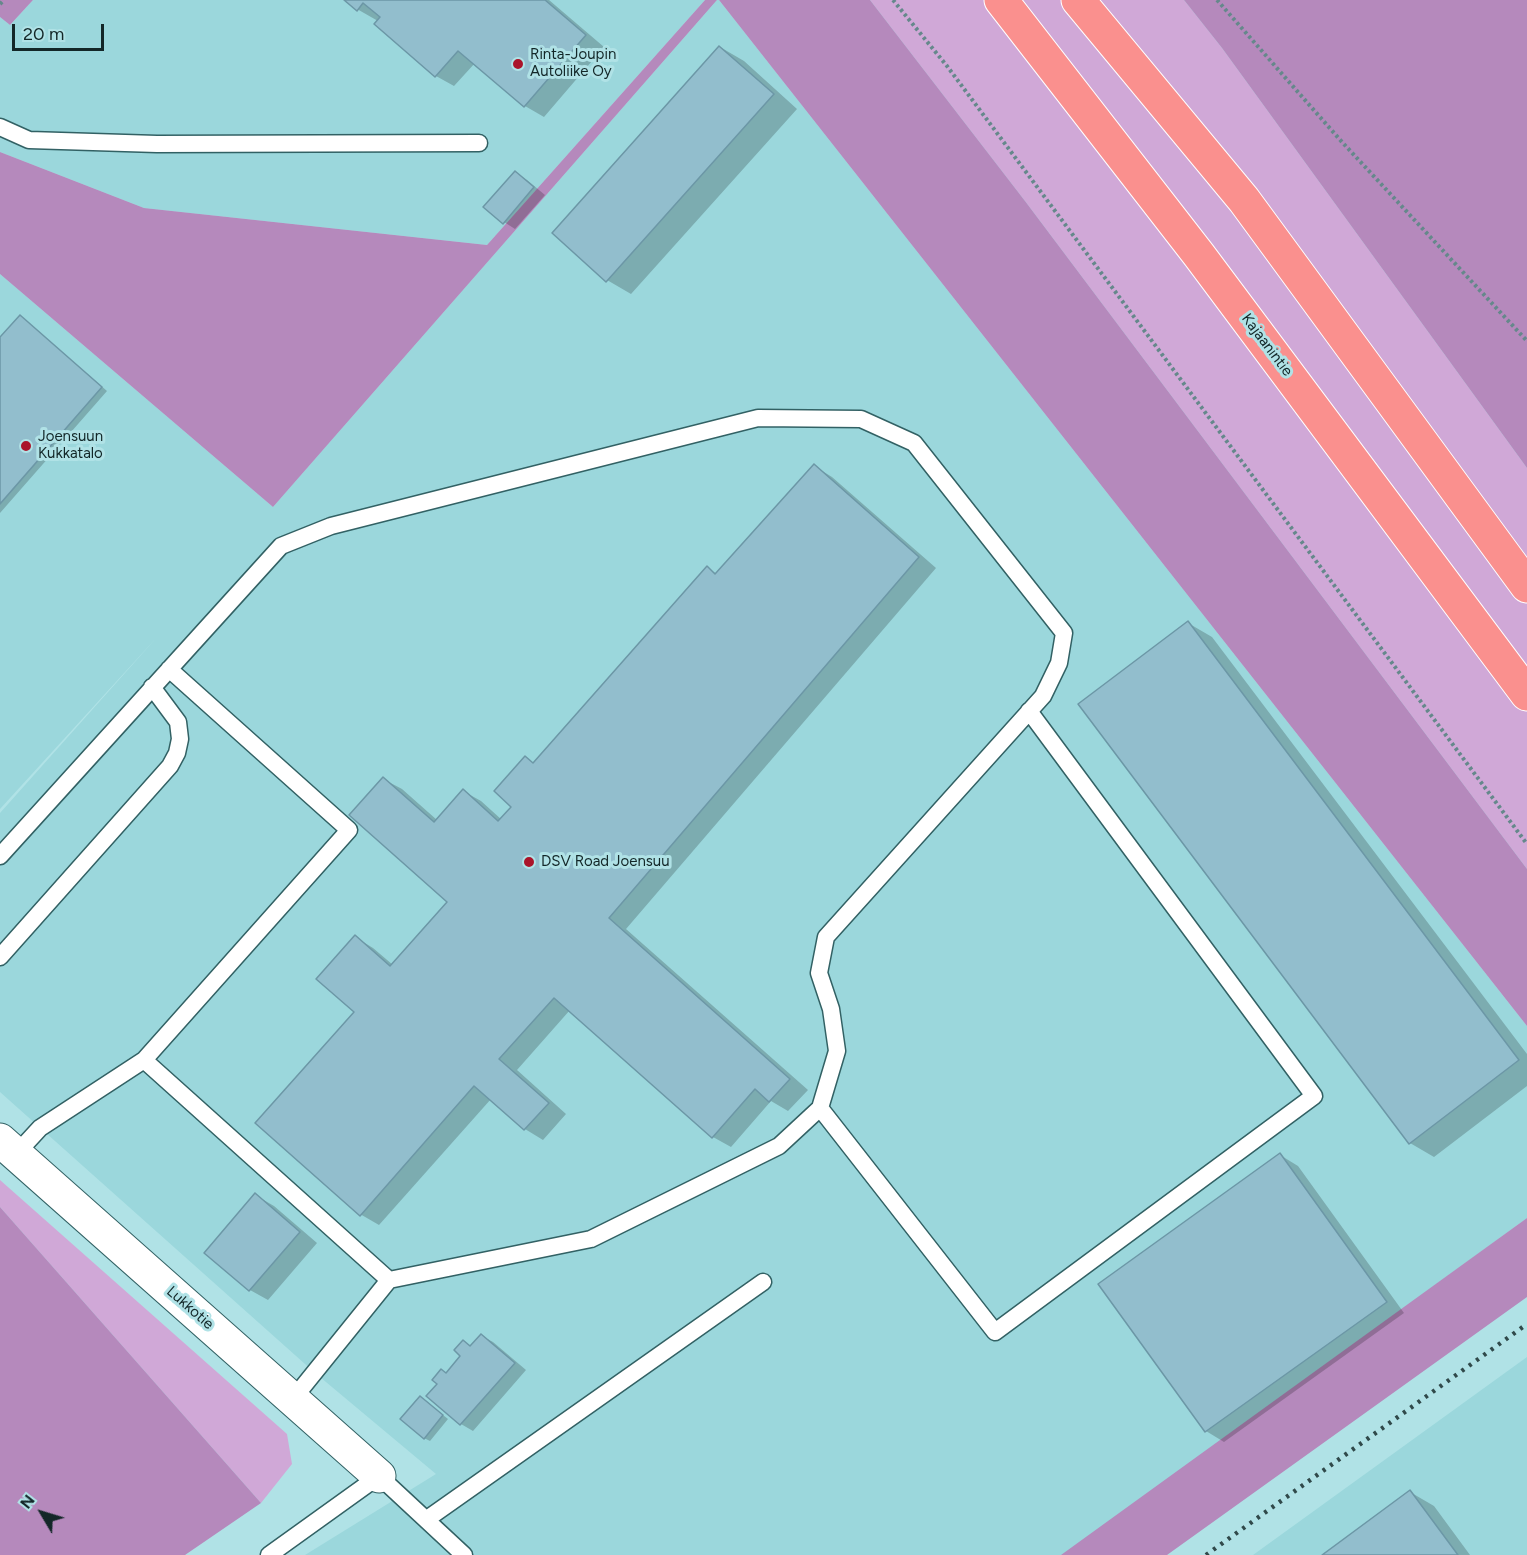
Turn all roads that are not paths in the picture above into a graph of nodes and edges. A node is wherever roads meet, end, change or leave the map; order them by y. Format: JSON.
{"nodes":[{"id":1,"x":1000,"y":0,"type":"edge"},
{"id":2,"x":1078,"y":0,"type":"edge"},
{"id":3,"x":0,"y":127,"type":"edge"},
{"id":4,"x":479,"y":143,"type":"dead end"},
{"id":5,"x":1527,"y":586,"type":"edge"},
{"id":6,"x":169,"y":669,"type":"junction"},
{"id":7,"x":152,"y":687,"type":"junction"},
{"id":8,"x":1527,"y":694,"type":"edge"},
{"id":9,"x":1029,"y":711,"type":"junction"},
{"id":10,"x":0,"y":856,"type":"edge"},
{"id":11,"x":0,"y":957,"type":"edge"},
{"id":12,"x":144,"y":1060,"type":"junction"},
{"id":13,"x":820,"y":1108,"type":"junction"},
{"id":14,"x":8,"y":1147,"type":"edge"},
{"id":15,"x":389,"y":1280,"type":"junction"},
{"id":16,"x":763,"y":1282,"type":"dead end"},
{"id":17,"x":293,"y":1399,"type":"junction"},
{"id":18,"x":379,"y":1476,"type":"junction"},
{"id":19,"x":427,"y":1519,"type":"junction"},
{"id":20,"x":269,"y":1555,"type":"edge"},
{"id":21,"x":464,"y":1555,"type":"edge"}],
"edges":[{"from":1,"to":8,"type":"highway","name":"Kajaanintie"},
{"from":2,"to":5,"type":"highway"},
{"from":3,"to":4,"type":"lane"},
{"from":6,"to":7,"type":"lane"},
{"from":6,"to":9,"type":"lane"},
{"from":6,"to":12,"type":"lane"},
{"from":7,"to":10,"type":"lane"},
{"from":7,"to":11,"type":"lane"},
{"from":9,"to":13,"type":"lane"},
{"from":9,"to":13,"type":"lane"},
{"from":12,"to":14,"type":"lane"},
{"from":12,"to":15,"type":"lane"},
{"from":13,"to":15,"type":"lane"},
{"from":14,"to":17,"type":"street","name":"Lukkotie"},
{"from":15,"to":17,"type":"lane"},
{"from":16,"to":19,"type":"lane"},
{"from":17,"to":18,"type":"street","name":"Lukkotie"},
{"from":18,"to":19,"type":"lane"},
{"from":18,"to":20,"type":"lane"},
{"from":19,"to":21,"type":"lane"}]}
